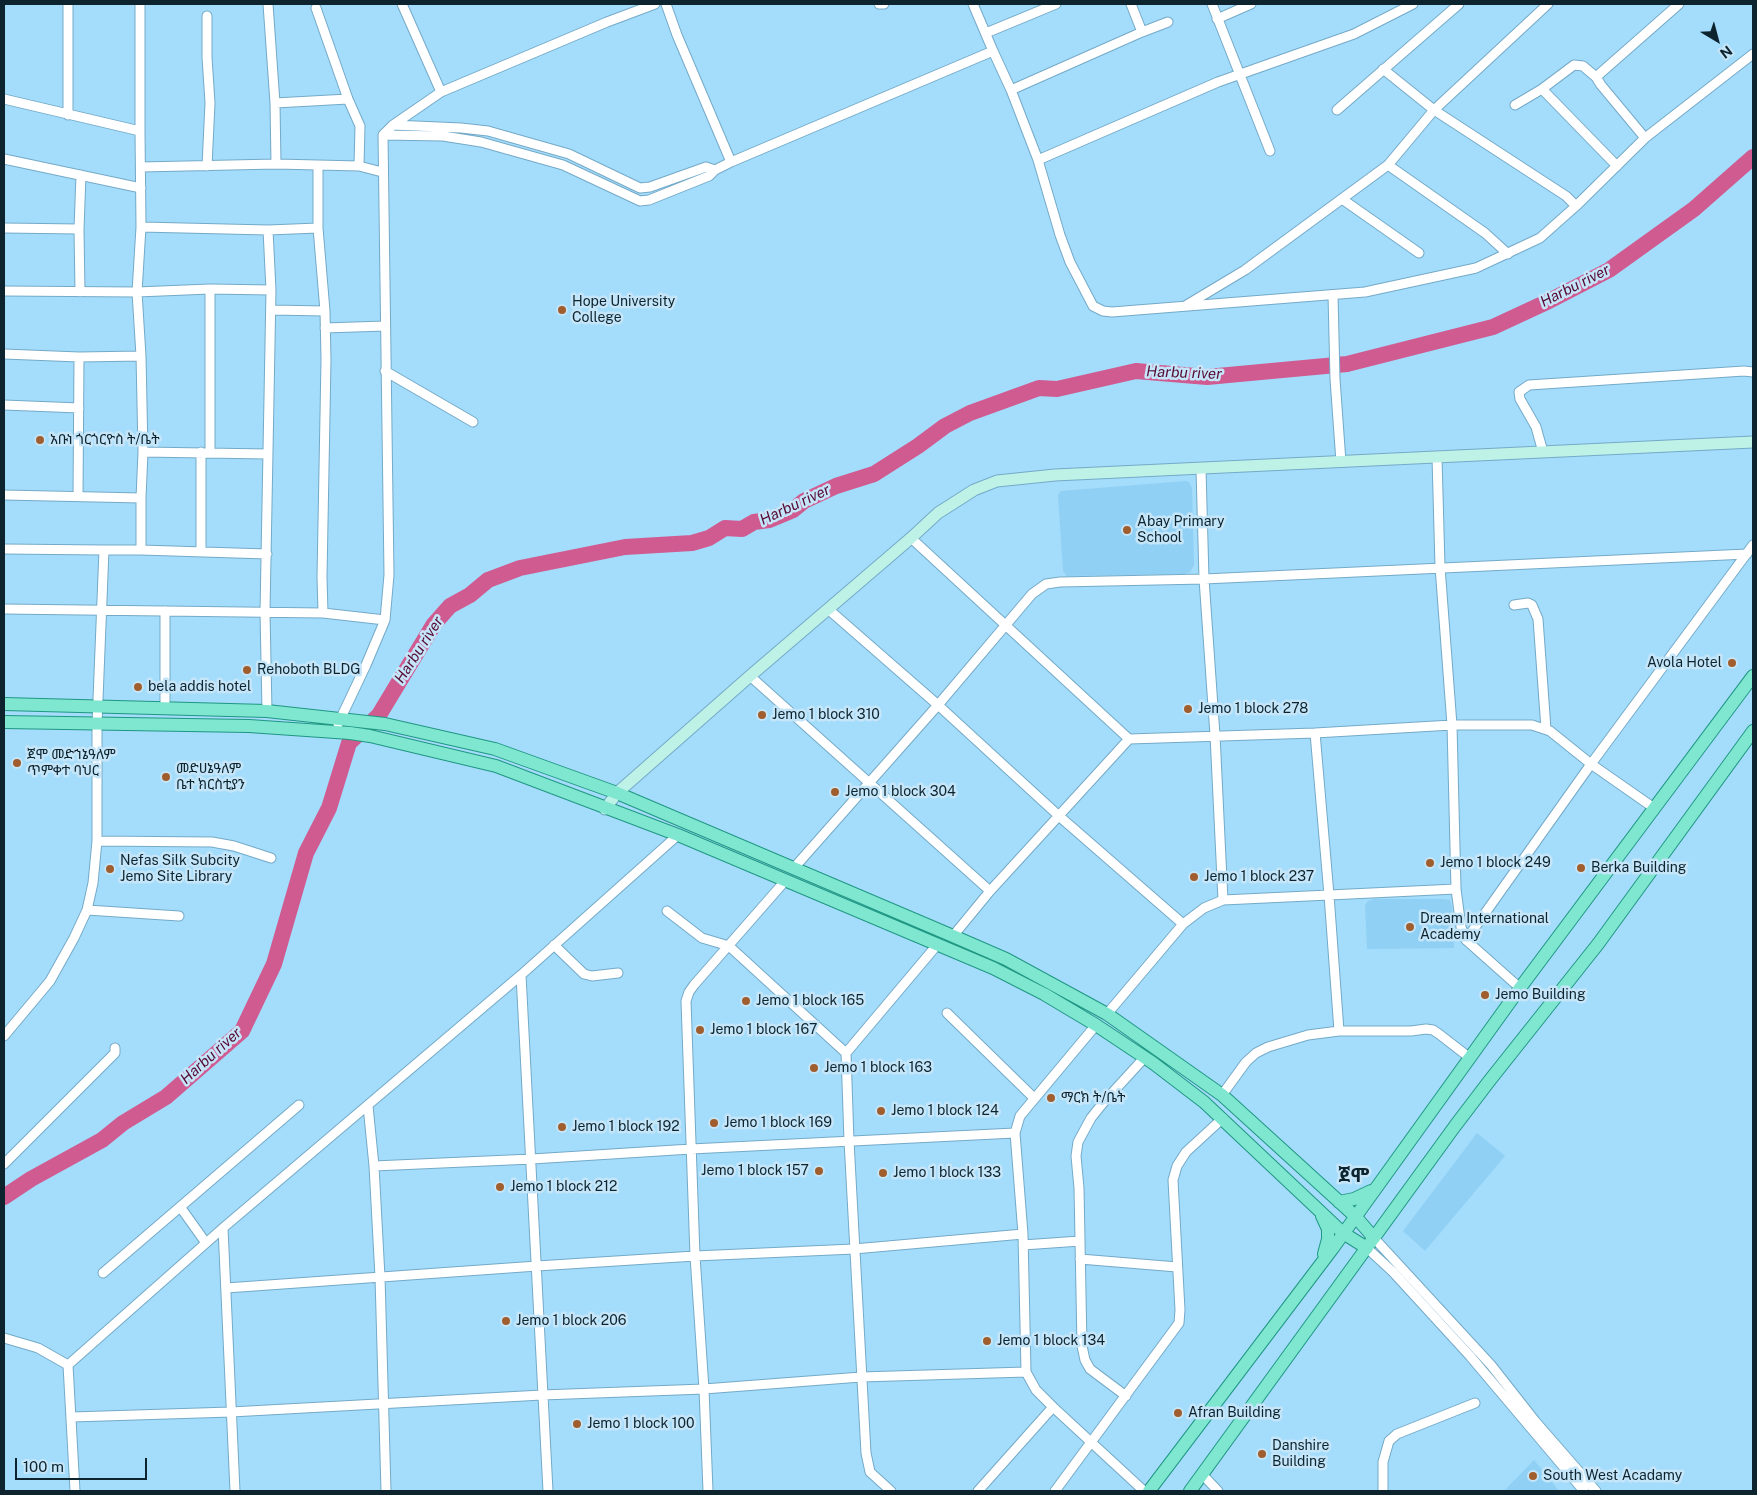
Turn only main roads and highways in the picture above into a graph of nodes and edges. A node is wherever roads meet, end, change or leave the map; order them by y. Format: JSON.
{"nodes":[{"id":1,"x":1753,"y":676,"type":"edge"},
{"id":2,"x":4,"y":704,"type":"edge"},
{"id":3,"x":4,"y":722,"type":"edge"},
{"id":4,"x":338,"y":726,"type":"junction"},
{"id":5,"x":1753,"y":731,"type":"edge"},
{"id":6,"x":906,"y":916,"type":"junction"},
{"id":7,"x":899,"y":929,"type":"junction"},
{"id":8,"x":1373,"y":1190,"type":"junction"},
{"id":9,"x":1339,"y":1202,"type":"junction"},
{"id":10,"x":1320,"y":1212,"type":"junction"},
{"id":11,"x":1355,"y":1216,"type":"junction"},
{"id":12,"x":1343,"y":1233,"type":"junction"},
{"id":13,"x":1370,"y":1243,"type":"junction"},
{"id":14,"x":1321,"y":1262,"type":"junction"},
{"id":15,"x":1149,"y":1491,"type":"edge"},
{"id":16,"x":1190,"y":1491,"type":"edge"}],
"edges":[{"from":1,"to":8,"type":"main road"},
{"from":2,"to":4,"type":"main road"},
{"from":3,"to":4,"type":"main road"},
{"from":4,"to":6,"type":"main road"},
{"from":4,"to":7,"type":"main road"},
{"from":5,"to":13,"type":"main road"},
{"from":6,"to":7,"type":"main road"},
{"from":6,"to":9,"type":"main road"},
{"from":7,"to":10,"type":"main road"},
{"from":8,"to":9,"type":"main road"},
{"from":8,"to":11,"type":"main road"},
{"from":9,"to":11,"type":"main road"},
{"from":10,"to":12,"type":"main road"},
{"from":10,"to":14,"type":"main road"},
{"from":11,"to":12,"type":"main road"},
{"from":11,"to":13,"type":"main road"},
{"from":12,"to":13,"type":"main road"},
{"from":12,"to":14,"type":"main road"},
{"from":13,"to":16,"type":"main road"},
{"from":14,"to":15,"type":"main road"}]}
